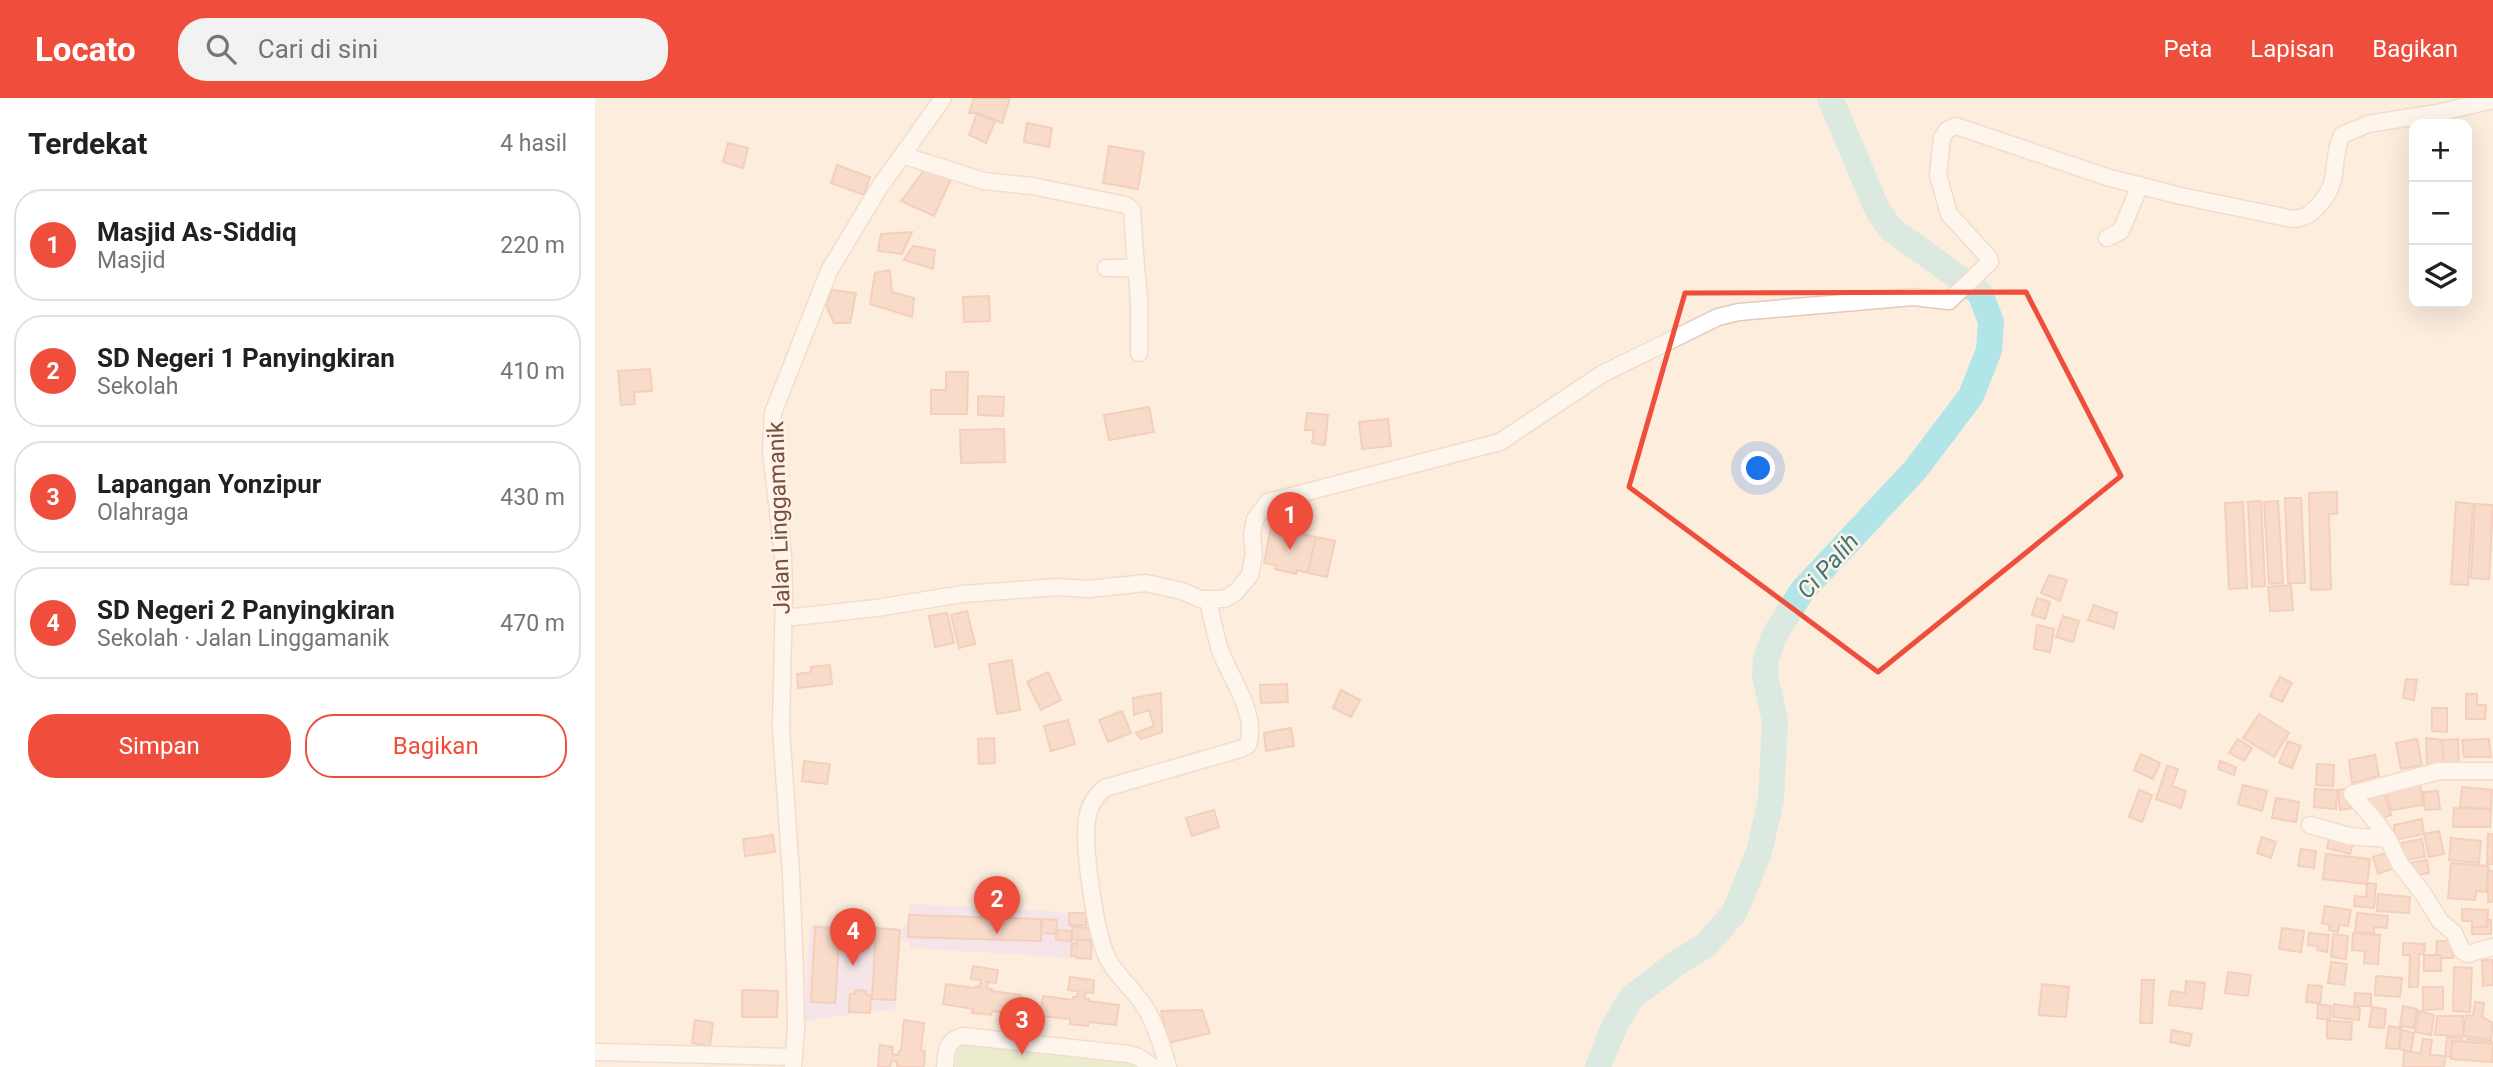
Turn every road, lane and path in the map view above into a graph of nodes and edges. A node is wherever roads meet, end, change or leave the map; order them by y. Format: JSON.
{"nodes":[{"id":1,"x":943,"y":98,"type":"edge"},
{"id":2,"x":2493,"y":100,"type":"edge"},
{"id":3,"x":902,"y":155,"type":"junction"},
{"id":4,"x":2140,"y":185,"type":"junction"},
{"id":5,"x":2107,"y":238,"type":"dead end"},
{"id":6,"x":1106,"y":268,"type":"dead end"},
{"id":7,"x":1136,"y":268,"type":"junction"},
{"id":8,"x":1139,"y":353,"type":"dead end"},
{"id":9,"x":1208,"y":601,"type":"junction"},
{"id":10,"x":784,"y":618,"type":"junction"},
{"id":11,"x":2493,"y":771,"type":"edge"},
{"id":12,"x":2310,"y":825,"type":"dead end"},
{"id":13,"x":2388,"y":839,"type":"junction"},
{"id":14,"x":2493,"y":947,"type":"edge"},
{"id":15,"x":595,"y":1052,"type":"edge"},
{"id":16,"x":794,"y":1062,"type":"edge"},
{"id":17,"x":945,"y":1067,"type":"edge"},
{"id":18,"x":1153,"y":1067,"type":"edge"},
{"id":19,"x":1168,"y":1067,"type":"edge"}],
"edges":[{"from":1,"to":3,"type":"street","name":"Jalan Linggamanik"},
{"from":2,"to":4,"type":"street"},
{"from":3,"to":7,"type":"street"},
{"from":3,"to":10,"type":"street","name":"Jalan Linggamanik"},
{"from":4,"to":5,"type":"street"},
{"from":4,"to":9,"type":"street"},
{"from":6,"to":7,"type":"street"},
{"from":7,"to":8,"type":"street"},
{"from":9,"to":10,"type":"street"},
{"from":9,"to":19,"type":"street"},
{"from":10,"to":16,"type":"street","name":"Jalan Linggamanik"},
{"from":11,"to":13,"type":"street"},
{"from":12,"to":13,"type":"street"},
{"from":13,"to":14,"type":"street"},
{"from":15,"to":16,"type":"street"},
{"from":17,"to":18,"type":"street"}]}
